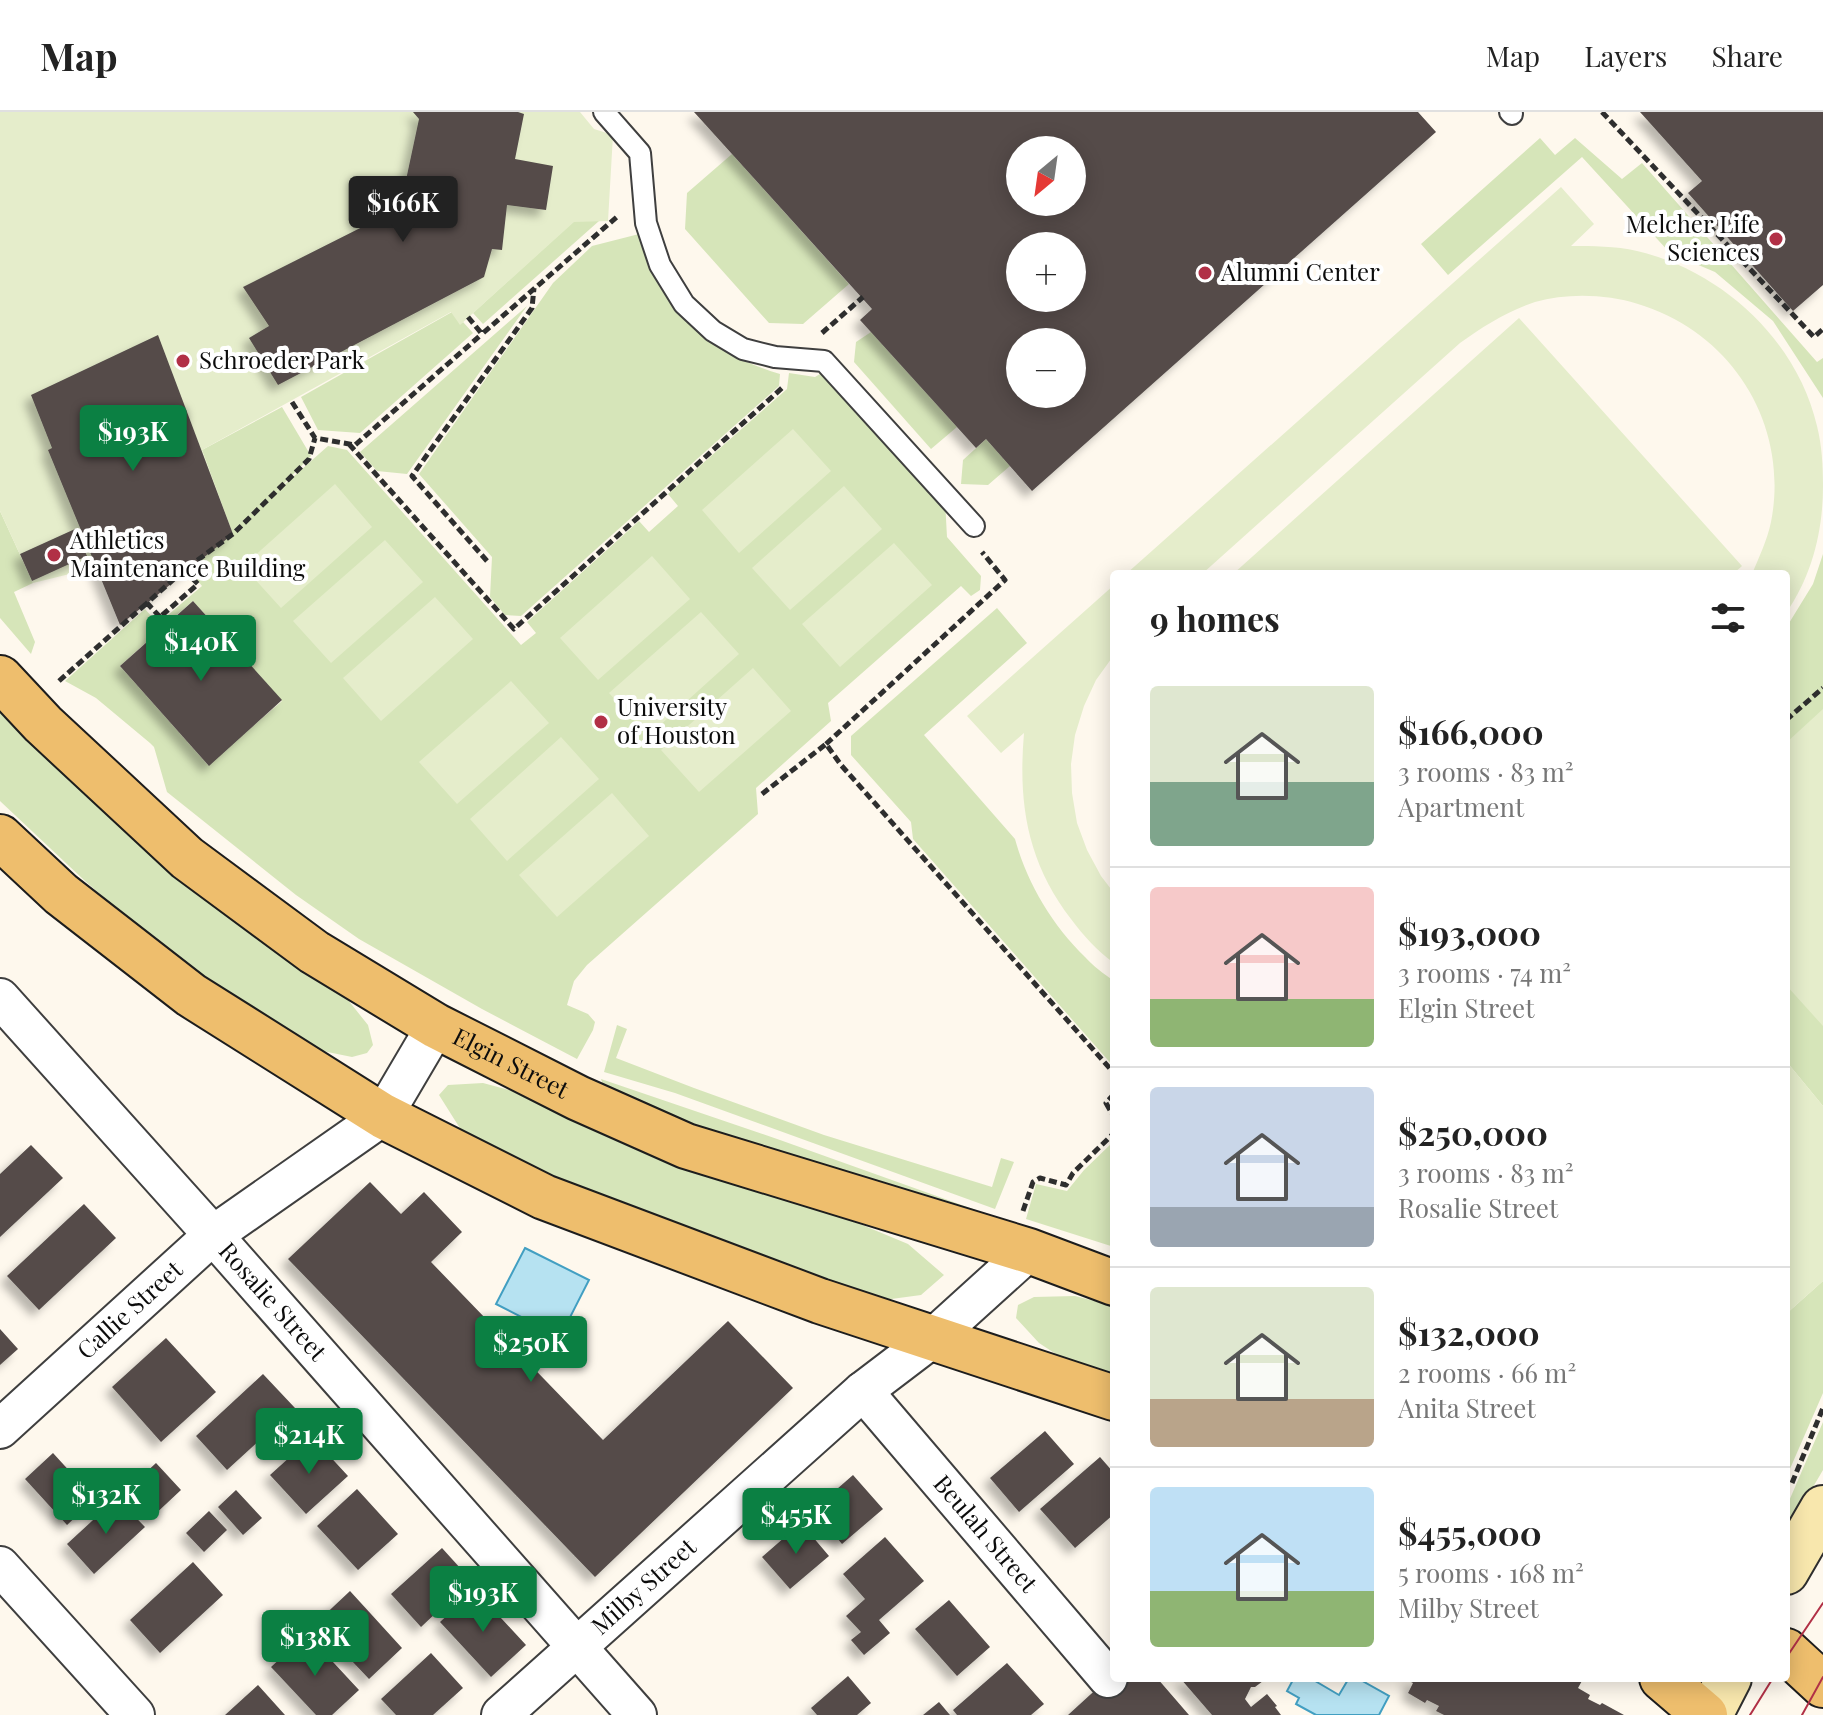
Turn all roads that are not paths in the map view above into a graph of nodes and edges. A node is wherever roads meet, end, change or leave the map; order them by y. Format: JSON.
{"nodes":[{"id":1,"x":604,"y":112,"type":"edge"},
{"id":2,"x":967,"y":519,"type":"road end"},
{"id":3,"x":0,"y":678,"type":"edge"},
{"id":4,"x":0,"y":837,"type":"edge"},
{"id":5,"x":0,"y":998,"type":"edge"},
{"id":6,"x":436,"y":1026,"type":"junction"},
{"id":7,"x":383,"y":1116,"type":"junction"},
{"id":8,"x":213,"y":1235,"type":"junction"},
{"id":9,"x":1024,"y":1235,"type":"junction"},
{"id":10,"x":1110,"y":1281,"type":"edge"},
{"id":11,"x":934,"y":1337,"type":"junction"},
{"id":12,"x":863,"y":1391,"type":"junction"},
{"id":13,"x":1110,"y":1397,"type":"edge"},
{"id":14,"x":0,"y":1429,"type":"edge"},
{"id":15,"x":1807,"y":1497,"type":"edge"},
{"id":16,"x":1790,"y":1558,"type":"edge"},
{"id":17,"x":0,"y":1566,"type":"edge"},
{"id":18,"x":576,"y":1648,"type":"junction"},
{"id":19,"x":1790,"y":1655,"type":"edge"},
{"id":20,"x":1108,"y":1678,"type":"dead end"},
{"id":21,"x":1667,"y":1682,"type":"edge"},
{"id":22,"x":1727,"y":1682,"type":"edge"},
{"id":23,"x":1823,"y":1685,"type":"edge"},
{"id":24,"x":135,"y":1715,"type":"edge"},
{"id":25,"x":501,"y":1715,"type":"edge"},
{"id":26,"x":637,"y":1715,"type":"edge"},
{"id":27,"x":1708,"y":1715,"type":"edge"}],
"edges":[{"from":1,"to":2,"type":"lane"},
{"from":3,"to":6,"type":"main road","name":"Elgin Street"},
{"from":4,"to":7,"type":"main road"},
{"from":5,"to":8,"type":"street","name":"Rosalie Street"},
{"from":6,"to":7,"type":"street"},
{"from":6,"to":9,"type":"main road","name":"Elgin Street"},
{"from":7,"to":8,"type":"street","name":"Callie Street"},
{"from":7,"to":11,"type":"main road"},
{"from":8,"to":14,"type":"street","name":"Callie Street"},
{"from":8,"to":18,"type":"street","name":"Rosalie Street"},
{"from":9,"to":10,"type":"main road","name":"Elgin Street"},
{"from":9,"to":11,"type":"street","name":"Milby Street"},
{"from":11,"to":12,"type":"street","name":"Milby Street"},
{"from":11,"to":13,"type":"main road"},
{"from":12,"to":18,"type":"street","name":"Milby Street"},
{"from":12,"to":20,"type":"street","name":"Beulah Street"},
{"from":15,"to":16,"type":"main road"},
{"from":17,"to":24,"type":"street"},
{"from":18,"to":25,"type":"street","name":"Milby Street"},
{"from":18,"to":26,"type":"street","name":"Rosalie Street"},
{"from":19,"to":23,"type":"main road"},
{"from":21,"to":27,"type":"main road"},
{"from":22,"to":27,"type":"main road"}]}
